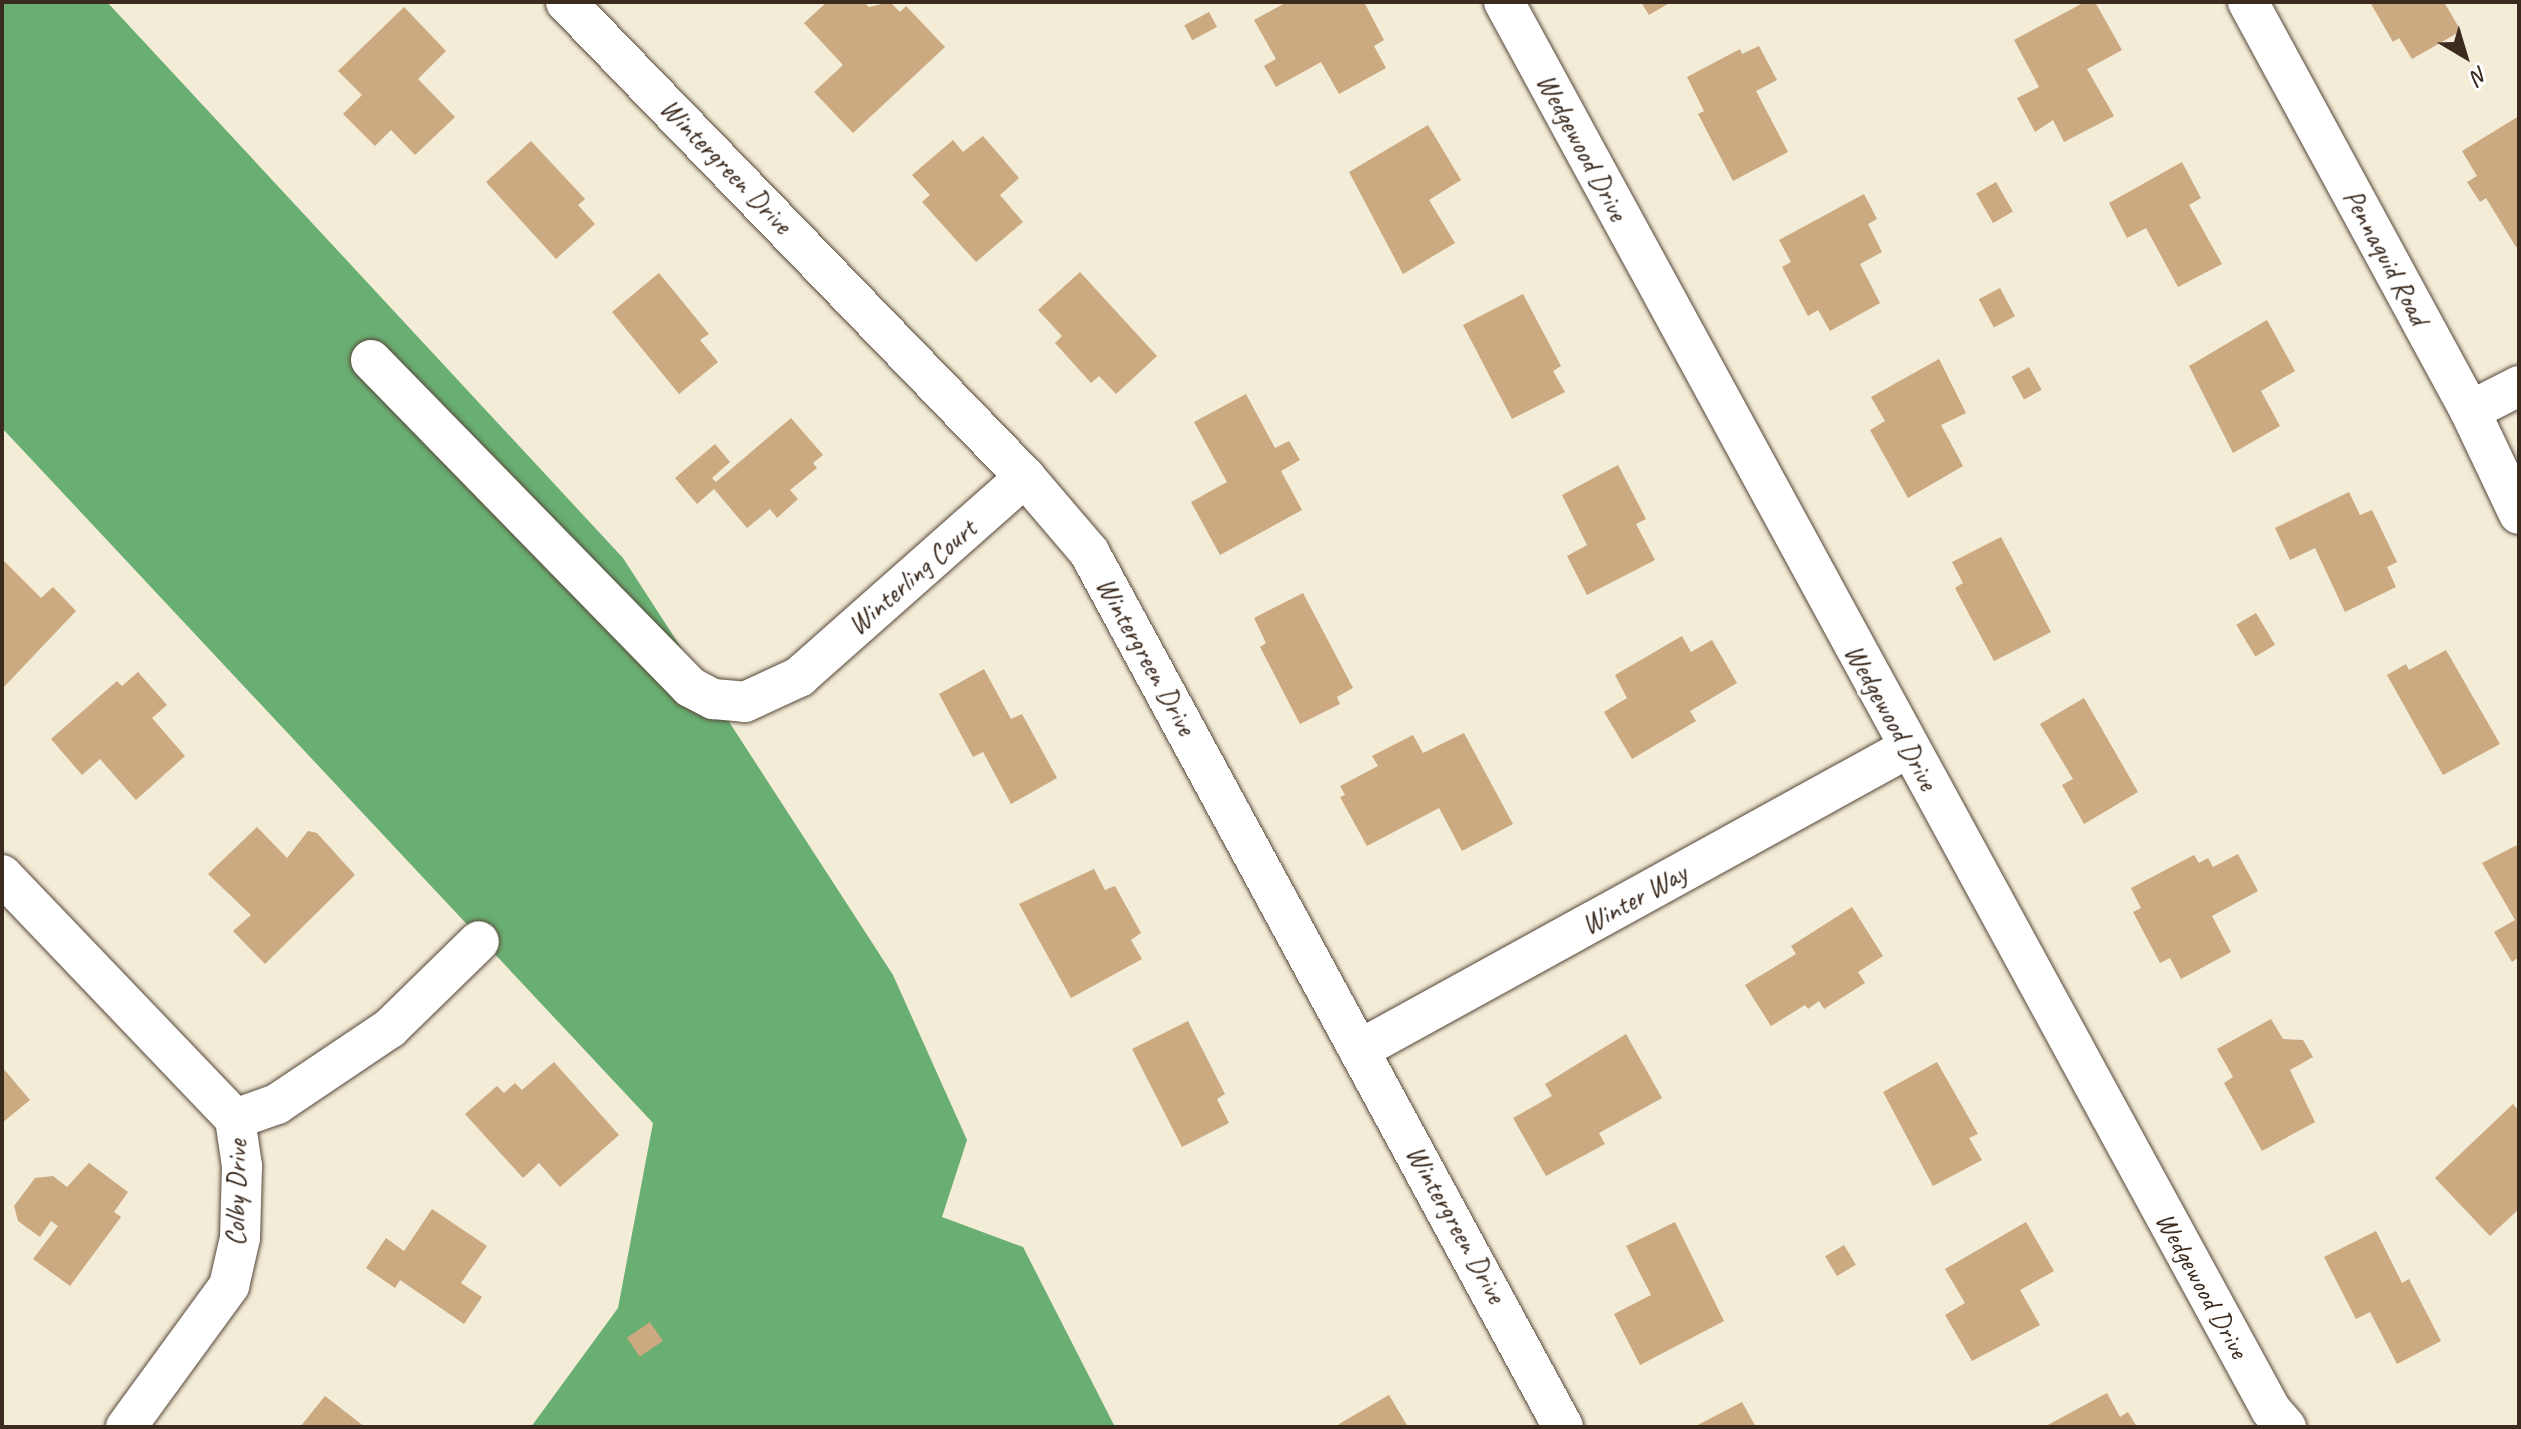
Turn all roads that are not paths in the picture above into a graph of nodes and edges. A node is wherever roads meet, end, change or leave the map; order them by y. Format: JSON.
{"nodes":[{"id":1,"x":566,"y":2,"type":"edge"},
{"id":2,"x":1504,"y":2,"type":"edge"},
{"id":3,"x":2248,"y":2,"type":"edge"},
{"id":4,"x":371,"y":360,"type":"dead end"},
{"id":5,"x":2519,"y":386,"type":"edge"},
{"id":6,"x":2470,"y":411,"type":"junction"},
{"id":7,"x":1025,"y":477,"type":"junction"},
{"id":8,"x":2519,"y":514,"type":"edge"},
{"id":9,"x":1908,"y":748,"type":"junction"},
{"id":10,"x":2,"y":875,"type":"edge"},
{"id":11,"x":479,"y":941,"type":"dead end"},
{"id":12,"x":1359,"y":1050,"type":"junction"},
{"id":13,"x":235,"y":1119,"type":"junction"},
{"id":14,"x":126,"y":1427,"type":"edge"},
{"id":15,"x":1563,"y":1427,"type":"edge"},
{"id":16,"x":2286,"y":1427,"type":"edge"}],
"edges":[{"from":1,"to":7,"type":"street","name":"Wintergreen Drive"},
{"from":2,"to":9,"type":"street","name":"Wedgewood Drive"},
{"from":3,"to":6,"type":"street","name":"Pennaquid Road"},
{"from":4,"to":7,"type":"street","name":"Winterling Court"},
{"from":5,"to":6,"type":"street"},
{"from":6,"to":8,"type":"street","name":"Pennaquid Road"},
{"from":7,"to":12,"type":"street","name":"Wintergreen Drive"},
{"from":9,"to":12,"type":"street","name":"Winter Way"},
{"from":9,"to":16,"type":"street","name":"Wedgewood Drive"},
{"from":10,"to":13,"type":"street","name":"Colby Drive"},
{"from":11,"to":13,"type":"street"},
{"from":12,"to":15,"type":"street","name":"Wintergreen Drive"},
{"from":13,"to":14,"type":"street","name":"Colby Drive"}]}
